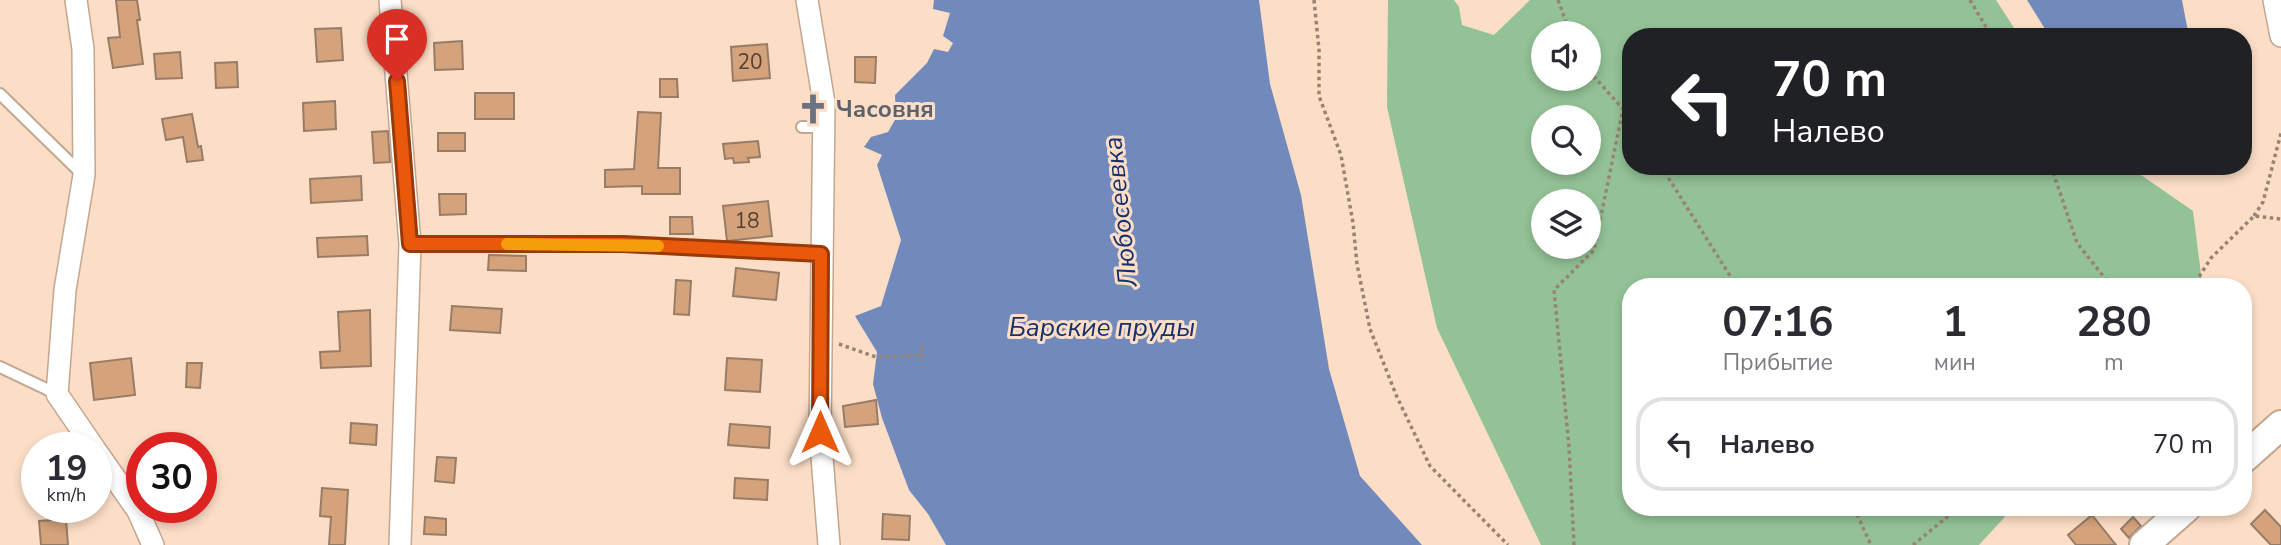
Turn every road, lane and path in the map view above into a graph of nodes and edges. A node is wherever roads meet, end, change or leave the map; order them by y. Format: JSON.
{"nodes":[{"id":1,"x":76,"y":0,"type":"edge"},
{"id":2,"x":390,"y":0,"type":"edge"},
{"id":3,"x":807,"y":0,"type":"edge"},
{"id":4,"x":1314,"y":0,"type":"edge"},
{"id":5,"x":1558,"y":0,"type":"edge"},
{"id":6,"x":1970,"y":0,"type":"edge"},
{"id":7,"x":2274,"y":0,"type":"edge"},
{"id":8,"x":1566,"y":21,"type":"edge"},
{"id":9,"x":1987,"y":28,"type":"edge"},
{"id":10,"x":2281,"y":36,"type":"edge"},
{"id":11,"x":1601,"y":84,"type":"edge"},
{"id":12,"x":0,"y":94,"type":"edge"},
{"id":13,"x":1622,"y":108,"type":"edge"},
{"id":14,"x":1622,"y":114,"type":"edge"},
{"id":15,"x":2281,"y":133,"type":"edge"},
{"id":16,"x":84,"y":175,"type":"junction"},
{"id":17,"x":1667,"y":175,"type":"edge"},
{"id":18,"x":2054,"y":175,"type":"edge"},
{"id":19,"x":2254,"y":216,"type":"junction"},
{"id":20,"x":2281,"y":219,"type":"edge"},
{"id":21,"x":410,"y":244,"type":"junction"},
{"id":22,"x":821,"y":254,"type":"junction"},
{"id":23,"x":1732,"y":278,"type":"edge"},
{"id":24,"x":2105,"y":278,"type":"edge"},
{"id":25,"x":2198,"y":278,"type":"edge"},
{"id":26,"x":820,"y":342,"type":"junction"},
{"id":27,"x":922,"y":346,"type":"dead end"},
{"id":28,"x":0,"y":367,"type":"edge"},
{"id":29,"x":57,"y":394,"type":"junction"},
{"id":30,"x":2281,"y":425,"type":"edge"},
{"id":31,"x":83,"y":432,"type":"edge"},
{"id":32,"x":2252,"y":451,"type":"edge"},
{"id":33,"x":112,"y":474,"type":"edge"},
{"id":34,"x":1858,"y":516,"type":"edge"},
{"id":35,"x":1948,"y":516,"type":"edge"},
{"id":36,"x":2177,"y":516,"type":"edge"},
{"id":37,"x":153,"y":545,"type":"edge"},
{"id":38,"x":400,"y":545,"type":"edge"},
{"id":39,"x":829,"y":545,"type":"edge"},
{"id":40,"x":1508,"y":545,"type":"edge"},
{"id":41,"x":1574,"y":545,"type":"edge"},
{"id":42,"x":1871,"y":545,"type":"edge"},
{"id":43,"x":1913,"y":545,"type":"edge"},
{"id":44,"x":2144,"y":545,"type":"edge"}],
"edges":[{"from":1,"to":16,"type":"street"},
{"from":2,"to":21,"type":"street"},
{"from":3,"to":22,"type":"street"},
{"from":4,"to":40,"type":"path"},
{"from":5,"to":8,"type":"path"},
{"from":6,"to":9,"type":"path"},
{"from":7,"to":10,"type":"street"},
{"from":11,"to":13,"type":"path"},
{"from":12,"to":16,"type":"lane"},
{"from":14,"to":41,"type":"path"},
{"from":15,"to":19,"type":"path"},
{"from":16,"to":29,"type":"street"},
{"from":17,"to":23,"type":"path"},
{"from":18,"to":24,"type":"path"},
{"from":19,"to":20,"type":"path"},
{"from":19,"to":25,"type":"path"},
{"from":21,"to":22,"type":"lane"},
{"from":21,"to":38,"type":"street"},
{"from":22,"to":26,"type":"street"},
{"from":26,"to":27,"type":"path"},
{"from":26,"to":39,"type":"street"},
{"from":28,"to":29,"type":"lane"},
{"from":29,"to":31,"type":"street"},
{"from":30,"to":32,"type":"street"},
{"from":33,"to":37,"type":"street"},
{"from":34,"to":42,"type":"path"},
{"from":35,"to":43,"type":"path"},
{"from":36,"to":44,"type":"street"}]}
